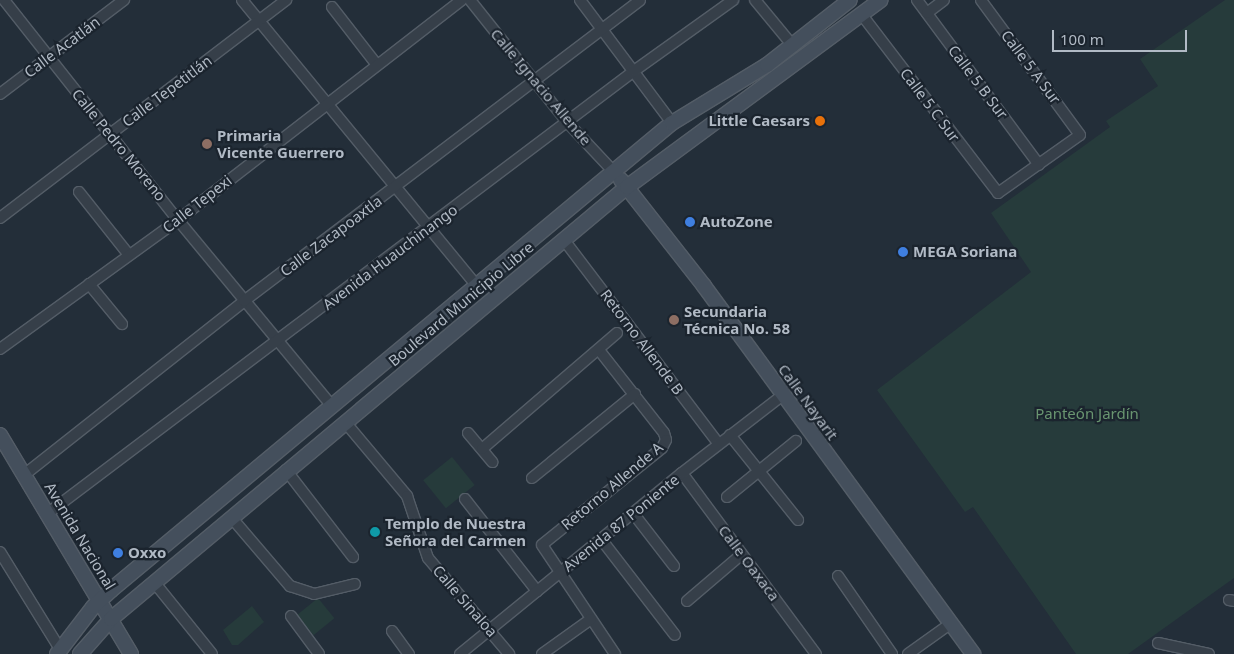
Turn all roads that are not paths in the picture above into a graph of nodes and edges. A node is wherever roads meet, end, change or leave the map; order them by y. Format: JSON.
{"nodes":[{"id":1,"x":4,"y":0,"type":"edge"},
{"id":2,"x":124,"y":0,"type":"edge"},
{"id":3,"x":242,"y":0,"type":"edge"},
{"id":4,"x":286,"y":0,"type":"edge"},
{"id":5,"x":462,"y":0,"type":"edge"},
{"id":6,"x":470,"y":0,"type":"edge"},
{"id":7,"x":580,"y":0,"type":"edge"},
{"id":8,"x":640,"y":0,"type":"edge"},
{"id":9,"x":734,"y":0,"type":"edge"},
{"id":10,"x":755,"y":0,"type":"edge"},
{"id":11,"x":850,"y":0,"type":"edge"},
{"id":12,"x":881,"y":0,"type":"edge"},
{"id":13,"x":917,"y":0,"type":"edge"},
{"id":14,"x":944,"y":0,"type":"edge"},
{"id":15,"x":981,"y":0,"type":"edge"},
{"id":16,"x":332,"y":7,"type":"dead end"},
{"id":17,"x":927,"y":13,"type":"junction"},
{"id":18,"x":862,"y":15,"type":"junction"},
{"id":19,"x":259,"y":21,"type":"junction"},
{"id":20,"x":602,"y":28,"type":"junction"},
{"id":21,"x":793,"y":46,"type":"junction"},
{"id":22,"x":48,"y":56,"type":"junction"},
{"id":23,"x":377,"y":65,"type":"junction"},
{"id":24,"x":634,"y":71,"type":"junction"},
{"id":25,"x":535,"y":82,"type":"junction"},
{"id":26,"x":0,"y":94,"type":"edge"},
{"id":27,"x":326,"y":103,"type":"junction"},
{"id":28,"x":567,"y":122,"type":"junction"},
{"id":29,"x":672,"y":123,"type":"junction"},
{"id":30,"x":110,"y":135,"type":"junction"},
{"id":31,"x":1039,"y":165,"type":"junction"},
{"id":32,"x":614,"y":172,"type":"junction"},
{"id":33,"x":396,"y":187,"type":"junction"},
{"id":34,"x":627,"y":187,"type":"junction"},
{"id":35,"x":79,"y":192,"type":"dead end"},
{"id":36,"x":0,"y":218,"type":"edge"},
{"id":37,"x":178,"y":220,"type":"junction"},
{"id":38,"x":429,"y":227,"type":"junction"},
{"id":39,"x":564,"y":240,"type":"junction"},
{"id":40,"x":129,"y":255,"type":"junction"},
{"id":41,"x":89,"y":284,"type":"junction"},
{"id":42,"x":477,"y":286,"type":"junction"},
{"id":43,"x":244,"y":301,"type":"junction"},
{"id":44,"x":122,"y":324,"type":"dead end"},
{"id":45,"x":617,"y":333,"type":"dead end"},
{"id":46,"x":278,"y":343,"type":"junction"},
{"id":47,"x":0,"y":349,"type":"edge"},
{"id":48,"x":599,"y":350,"type":"junction"},
{"id":49,"x":635,"y":394,"type":"junction"},
{"id":50,"x":783,"y":395,"type":"junction"},
{"id":51,"x":331,"y":405,"type":"junction"},
{"id":52,"x":345,"y":422,"type":"junction"},
{"id":53,"x":468,"y":433,"type":"dead end"},
{"id":54,"x":0,"y":435,"type":"edge"},
{"id":55,"x":730,"y":435,"type":"junction"},
{"id":56,"x":796,"y":441,"type":"dead end"},
{"id":57,"x":719,"y":444,"type":"junction"},
{"id":58,"x":482,"y":449,"type":"junction"},
{"id":59,"x":492,"y":462,"type":"dead end"},
{"id":60,"x":286,"y":470,"type":"junction"},
{"id":61,"x":760,"y":471,"type":"junction"},
{"id":62,"x":682,"y":473,"type":"junction"},
{"id":63,"x":24,"y":475,"type":"junction"},
{"id":64,"x":532,"y":478,"type":"dead end"},
{"id":65,"x":727,"y":497,"type":"dead end"},
{"id":66,"x":465,"y":499,"type":"dead end"},
{"id":67,"x":633,"y":512,"type":"junction"},
{"id":68,"x":47,"y":514,"type":"junction"},
{"id":69,"x":231,"y":517,"type":"junction"},
{"id":70,"x":798,"y":520,"type":"dead end"},
{"id":71,"x":601,"y":539,"type":"junction"},
{"id":72,"x":0,"y":552,"type":"edge"},
{"id":73,"x":742,"y":554,"type":"junction"},
{"id":74,"x":353,"y":557,"type":"dead end"},
{"id":75,"x":674,"y":566,"type":"dead end"},
{"id":76,"x":560,"y":573,"type":"junction"},
{"id":77,"x":838,"y":576,"type":"dead end"},
{"id":78,"x":154,"y":582,"type":"junction"},
{"id":79,"x":355,"y":584,"type":"dead end"},
{"id":80,"x":537,"y":591,"type":"junction"},
{"id":81,"x":99,"y":601,"type":"junction"},
{"id":82,"x":687,"y":601,"type":"dead end"},
{"id":83,"x":291,"y":616,"type":"dead end"},
{"id":84,"x":110,"y":619,"type":"junction"},
{"id":85,"x":592,"y":619,"type":"junction"},
{"id":86,"x":950,"y":624,"type":"junction"},
{"id":87,"x":491,"y":629,"type":"junction"},
{"id":88,"x":392,"y":631,"type":"dead end"},
{"id":89,"x":675,"y":635,"type":"dead end"},
{"id":90,"x":1158,"y":643,"type":"dead end"},
{"id":91,"x":59,"y":651,"type":"edge"},
{"id":92,"x":462,"y":653,"type":"edge"},
{"id":93,"x":80,"y":654,"type":"edge"},
{"id":94,"x":131,"y":654,"type":"edge"},
{"id":95,"x":212,"y":654,"type":"edge"},
{"id":96,"x":319,"y":654,"type":"edge"},
{"id":97,"x":409,"y":654,"type":"edge"},
{"id":98,"x":509,"y":654,"type":"edge"},
{"id":99,"x":542,"y":654,"type":"edge"},
{"id":100,"x":615,"y":654,"type":"edge"},
{"id":101,"x":816,"y":654,"type":"edge"},
{"id":102,"x":892,"y":654,"type":"edge"},
{"id":103,"x":908,"y":654,"type":"edge"},
{"id":104,"x":973,"y":654,"type":"edge"},
{"id":105,"x":1209,"y":654,"type":"edge"}],
"edges":[{"from":1,"to":22,"type":"street","name":"Calle Pedro Moreno"},
{"from":2,"to":22,"type":"street","name":"Calle Acatlán"},
{"from":3,"to":19,"type":"street"},
{"from":4,"to":19,"type":"street","name":"Calle Tepetitlán"},
{"from":5,"to":23,"type":"street","name":"Calle Tepexi"},
{"from":6,"to":25,"type":"street","name":"Calle Ignacio Allende"},
{"from":7,"to":20,"type":"street"},
{"from":8,"to":20,"type":"street","name":"Calle Zacapoaxtla"},
{"from":9,"to":24,"type":"street","name":"Avenida Huauchinango"},
{"from":10,"to":21,"type":"street"},
{"from":11,"to":21,"type":"main road","name":"Boulevard Municipio Libre"},
{"from":12,"to":18,"type":"main road","name":"Boulevard Municipio Libre"},
{"from":13,"to":17,"type":"street","name":"Calle 5 B Sur"},
{"from":14,"to":17,"type":"street"},
{"from":15,"to":31,"type":"street","name":"Calle 5 A Sur"},
{"from":16,"to":23,"type":"street"},
{"from":17,"to":31,"type":"street","name":"Calle 5 B Sur"},
{"from":18,"to":31,"type":"street","name":"Calle 5 C Sur"},
{"from":18,"to":34,"type":"main road","name":"Boulevard Municipio Libre"},
{"from":19,"to":27,"type":"street"},
{"from":19,"to":30,"type":"street","name":"Calle Tepetitlán"},
{"from":20,"to":24,"type":"street"},
{"from":20,"to":25,"type":"street","name":"Calle Zacapoaxtla"},
{"from":21,"to":29,"type":"main road","name":"Boulevard Municipio Libre"},
{"from":22,"to":26,"type":"street","name":"Calle Acatlán"},
{"from":22,"to":30,"type":"street","name":"Calle Pedro Moreno"},
{"from":23,"to":27,"type":"street","name":"Calle Tepexi"},
{"from":24,"to":28,"type":"street","name":"Avenida Huauchinango"},
{"from":24,"to":29,"type":"street"},
{"from":25,"to":28,"type":"street","name":"Calle Ignacio Allende"},
{"from":25,"to":33,"type":"street","name":"Calle Zacapoaxtla"},
{"from":27,"to":33,"type":"street"},
{"from":27,"to":37,"type":"street","name":"Calle Tepexi"},
{"from":28,"to":32,"type":"street","name":"Calle Ignacio Allende"},
{"from":28,"to":38,"type":"street","name":"Avenida Huauchinango"},
{"from":29,"to":32,"type":"main road","name":"Boulevard Municipio Libre"},
{"from":30,"to":36,"type":"street","name":"Calle Tepetitlán"},
{"from":30,"to":37,"type":"street","name":"Calle Pedro Moreno"},
{"from":32,"to":34,"type":"main road","name":"Calle Nayarit"},
{"from":32,"to":42,"type":"main road","name":"Boulevard Municipio Libre"},
{"from":33,"to":38,"type":"street"},
{"from":33,"to":43,"type":"street","name":"Calle Zacapoaxtla"},
{"from":34,"to":39,"type":"main road","name":"Boulevard Municipio Libre"},
{"from":34,"to":50,"type":"main road","name":"Calle Nayarit"},
{"from":35,"to":40,"type":"street"},
{"from":37,"to":40,"type":"street","name":"Calle Tepexi"},
{"from":37,"to":43,"type":"street","name":"Calle Pedro Moreno"},
{"from":38,"to":42,"type":"street"},
{"from":38,"to":46,"type":"street","name":"Avenida Huauchinango"},
{"from":39,"to":52,"type":"main road","name":"Boulevard Municipio Libre"},
{"from":39,"to":57,"type":"street","name":"Retorno Allende B"},
{"from":40,"to":41,"type":"street","name":"Calle Tepexi"},
{"from":41,"to":44,"type":"street"},
{"from":41,"to":47,"type":"street","name":"Calle Tepexi"},
{"from":42,"to":51,"type":"main road","name":"Boulevard Municipio Libre"},
{"from":43,"to":46,"type":"street","name":"Calle Pedro Moreno"},
{"from":43,"to":63,"type":"street","name":"Calle Zacapoaxtla"},
{"from":45,"to":48,"type":"street"},
{"from":46,"to":51,"type":"street","name":"Calle Pedro Moreno"},
{"from":46,"to":68,"type":"street","name":"Avenida Huauchinango"},
{"from":48,"to":49,"type":"street","name":"Retorno Allende A"},
{"from":48,"to":58,"type":"street"},
{"from":49,"to":64,"type":"street"},
{"from":49,"to":76,"type":"street","name":"Retorno Allende A"},
{"from":50,"to":55,"type":"street","name":"Avenida 87 Poniente"},
{"from":50,"to":86,"type":"main road","name":"Calle Nayarit"},
{"from":51,"to":81,"type":"main road","name":"Boulevard Municipio Libre"},
{"from":52,"to":60,"type":"main road","name":"Boulevard Municipio Libre"},
{"from":52,"to":87,"type":"street","name":"Calle Sinaloa"},
{"from":53,"to":58,"type":"street"},
{"from":54,"to":63,"type":"main road","name":"Avenida Nacional"},
{"from":55,"to":57,"type":"street","name":"Avenida 87 Poniente"},
{"from":55,"to":61,"type":"street"},
{"from":56,"to":61,"type":"street"},
{"from":57,"to":62,"type":"street","name":"Avenida 87 Poniente"},
{"from":58,"to":59,"type":"street"},
{"from":60,"to":69,"type":"main road","name":"Boulevard Municipio Libre"},
{"from":60,"to":74,"type":"street"},
{"from":61,"to":65,"type":"street"},
{"from":61,"to":70,"type":"street"},
{"from":62,"to":67,"type":"street","name":"Avenida 87 Poniente"},
{"from":62,"to":73,"type":"street","name":"Calle Oaxaca"},
{"from":63,"to":68,"type":"main road","name":"Avenida Nacional"},
{"from":66,"to":80,"type":"street"},
{"from":67,"to":71,"type":"street","name":"Avenida 87 Poniente"},
{"from":67,"to":75,"type":"street"},
{"from":68,"to":81,"type":"main road","name":"Avenida Nacional"},
{"from":69,"to":78,"type":"main road","name":"Boulevard Municipio Libre"},
{"from":69,"to":79,"type":"street"},
{"from":71,"to":76,"type":"street","name":"Avenida 87 Poniente"},
{"from":71,"to":89,"type":"street"},
{"from":72,"to":91,"type":"street"},
{"from":73,"to":82,"type":"street"},
{"from":73,"to":101,"type":"street","name":"Calle Oaxaca"},
{"from":76,"to":80,"type":"street","name":"Avenida 87 Poniente"},
{"from":76,"to":85,"type":"street"},
{"from":77,"to":102,"type":"street"},
{"from":78,"to":84,"type":"main road","name":"Boulevard Municipio Libre"},
{"from":78,"to":95,"type":"street"},
{"from":80,"to":87,"type":"street","name":"Avenida 87 Poniente"},
{"from":81,"to":84,"type":"main road","name":"Avenida Nacional"},
{"from":81,"to":91,"type":"main road","name":"Boulevard Municipio Libre"},
{"from":83,"to":96,"type":"street"},
{"from":84,"to":93,"type":"main road","name":"Boulevard Municipio Libre"},
{"from":84,"to":94,"type":"main road","name":"Avenida Nacional"},
{"from":85,"to":99,"type":"street"},
{"from":85,"to":100,"type":"street"},
{"from":86,"to":103,"type":"street"},
{"from":86,"to":104,"type":"main road","name":"Calle Nayarit"},
{"from":87,"to":92,"type":"street","name":"Avenida 87 Poniente"},
{"from":87,"to":98,"type":"street","name":"Calle Sinaloa"},
{"from":88,"to":97,"type":"street"},
{"from":90,"to":105,"type":"street"}]}
